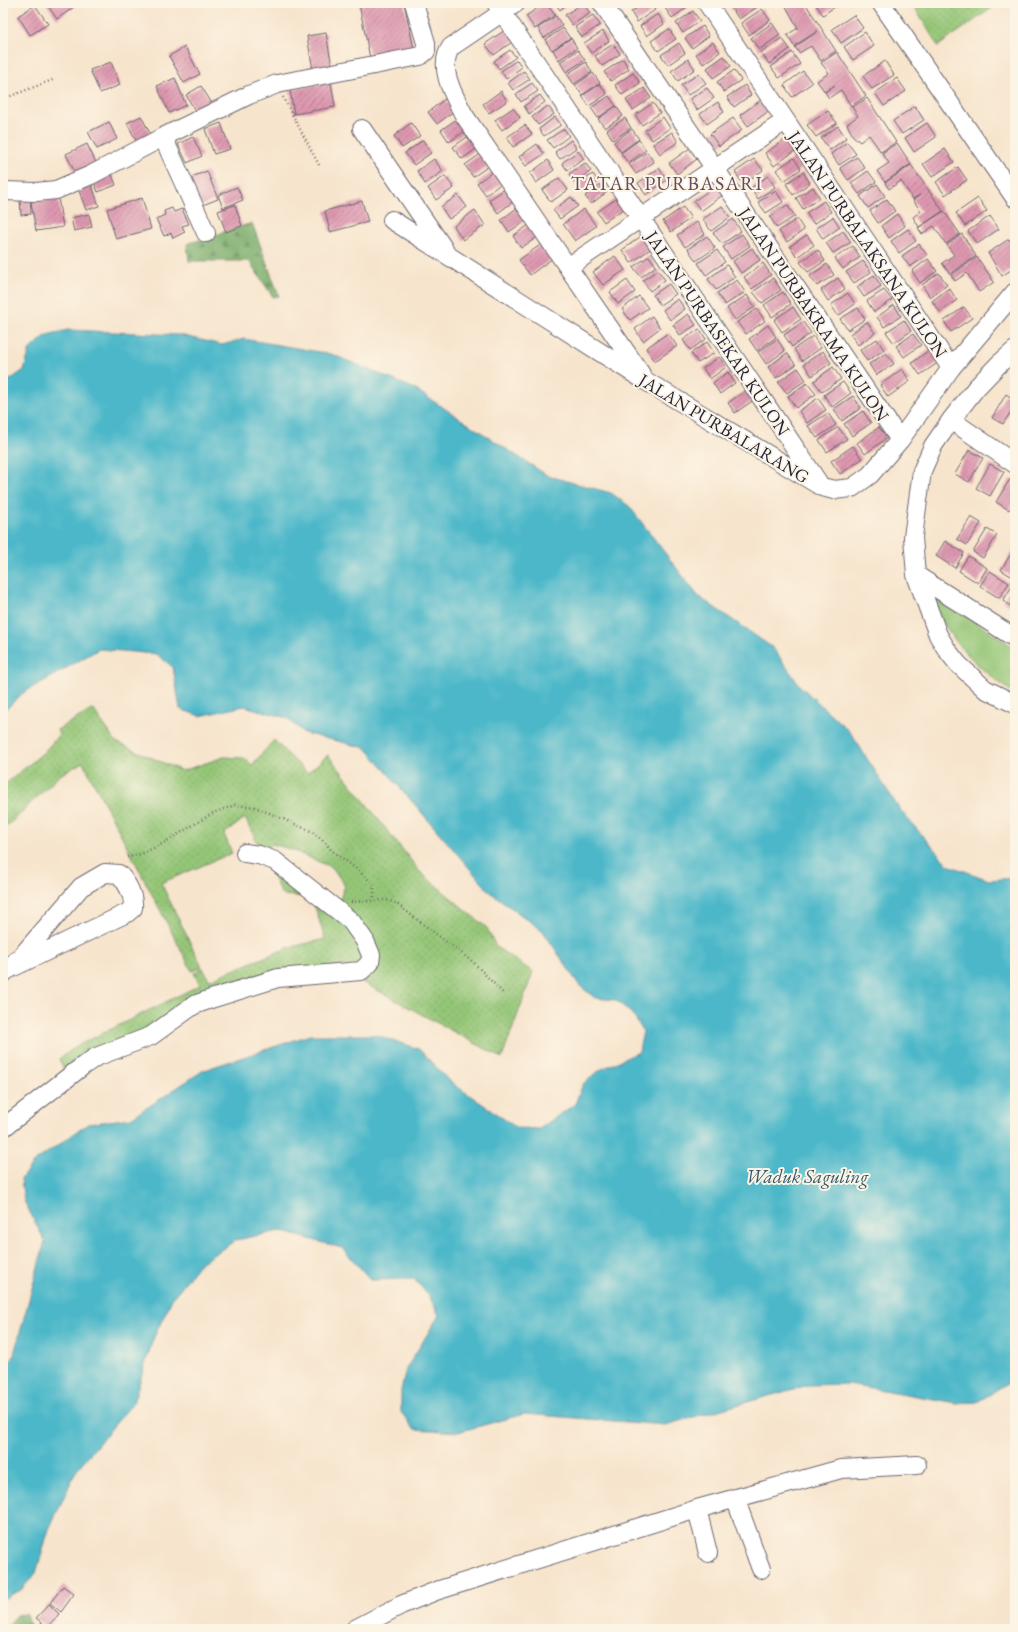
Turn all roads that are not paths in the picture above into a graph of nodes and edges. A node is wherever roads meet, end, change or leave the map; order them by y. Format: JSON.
{"nodes":[{"id":1,"x":414,"y":3,"type":"edge"},
{"id":2,"x":602,"y":3,"type":"edge"},
{"id":3,"x":707,"y":3,"type":"edge"},
{"id":4,"x":881,"y":3,"type":"edge"},
{"id":5,"x":895,"y":3,"type":"edge"},
{"id":6,"x":504,"y":6,"type":"edge"},
{"id":7,"x":785,"y":121,"type":"junction"},
{"id":8,"x":362,"y":128,"type":"dead end"},
{"id":9,"x":163,"y":136,"type":"junction"},
{"id":10,"x":715,"y":168,"type":"junction"},
{"id":11,"x":1015,"y":181,"type":"edge"},
{"id":12,"x":3,"y":191,"type":"edge"},
{"id":13,"x":1015,"y":198,"type":"edge"},
{"id":14,"x":641,"y":218,"type":"junction"},
{"id":15,"x":392,"y":220,"type":"dead end"},
{"id":16,"x":206,"y":234,"type":"dead end"},
{"id":17,"x":448,"y":255,"type":"junction"},
{"id":18,"x":568,"y":267,"type":"junction"},
{"id":19,"x":1012,"y":296,"type":"edge"},
{"id":20,"x":1015,"y":350,"type":"edge"},
{"id":21,"x":951,"y":368,"type":"junction"},
{"id":22,"x":644,"y":380,"type":"junction"},
{"id":23,"x":951,"y":420,"type":"junction"},
{"id":24,"x":900,"y":440,"type":"junction"},
{"id":25,"x":1015,"y":464,"type":"edge"},
{"id":26,"x":822,"y":487,"type":"junction"},
{"id":27,"x":916,"y":575,"type":"junction"},
{"id":28,"x":1015,"y":638,"type":"edge"},
{"id":29,"x":1015,"y":704,"type":"edge"},
{"id":30,"x":245,"y":853,"type":"dead end"},
{"id":31,"x":5,"y":972,"type":"edge"},
{"id":32,"x":3,"y":1128,"type":"edge"},
{"id":33,"x":917,"y":1465,"type":"dead end"},
{"id":34,"x":735,"y":1498,"type":"junction"},
{"id":35,"x":697,"y":1509,"type":"junction"},
{"id":36,"x":708,"y":1553,"type":"dead end"},
{"id":37,"x":761,"y":1569,"type":"dead end"},
{"id":38,"x":357,"y":1629,"type":"edge"}],
"edges":[{"from":1,"to":9,"type":"street"},
{"from":2,"to":10,"type":"street","name":"JALAN PURBAKRAMA KULON"},
{"from":3,"to":7,"type":"street","name":"JALAN PURBALAKSANA KULON"},
{"from":4,"to":13,"type":"street"},
{"from":5,"to":11,"type":"street"},
{"from":6,"to":14,"type":"street","name":"JALAN PURBASEKAR KULON"},
{"from":6,"to":18,"type":"street"},
{"from":7,"to":10,"type":"street"},
{"from":7,"to":21,"type":"street","name":"JALAN PURBALAKSANA KULON"},
{"from":8,"to":17,"type":"street"},
{"from":9,"to":12,"type":"street"},
{"from":9,"to":16,"type":"street"},
{"from":10,"to":14,"type":"street"},
{"from":10,"to":24,"type":"street","name":"JALAN PURBAKRAMA KULON"},
{"from":14,"to":18,"type":"street"},
{"from":14,"to":26,"type":"street","name":"JALAN PURBASEKAR KULON"},
{"from":15,"to":17,"type":"street","name":"JALAN PURBALARANG"},
{"from":17,"to":22,"type":"street","name":"JALAN PURBALARANG"},
{"from":18,"to":22,"type":"street"},
{"from":19,"to":21,"type":"street","name":"JALAN PURBALARANG"},
{"from":20,"to":23,"type":"street"},
{"from":21,"to":24,"type":"street","name":"JALAN PURBALARANG"},
{"from":22,"to":26,"type":"street","name":"JALAN PURBALARANG"},
{"from":23,"to":25,"type":"street"},
{"from":23,"to":27,"type":"street"},
{"from":24,"to":26,"type":"street","name":"JALAN PURBALARANG"},
{"from":27,"to":28,"type":"street"},
{"from":27,"to":29,"type":"street"},
{"from":30,"to":32,"type":"street"},
{"from":31,"to":31,"type":"street"},
{"from":33,"to":34,"type":"street"},
{"from":34,"to":35,"type":"street"},
{"from":34,"to":37,"type":"street"},
{"from":35,"to":36,"type":"street"},
{"from":35,"to":38,"type":"street"}]}
